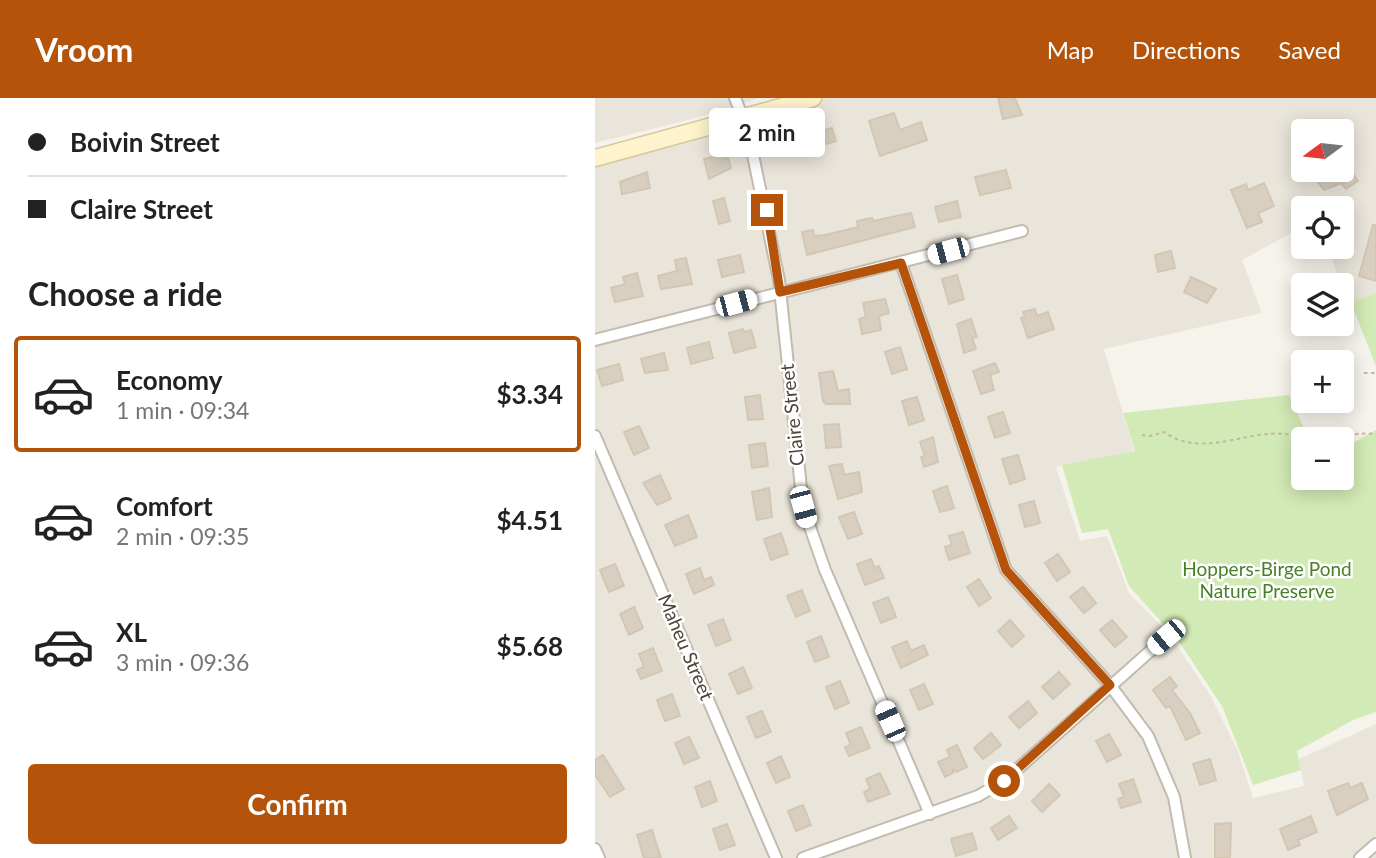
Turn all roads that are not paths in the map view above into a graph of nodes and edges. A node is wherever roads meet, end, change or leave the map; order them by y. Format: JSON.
{"nodes":[{"id":1,"x":735,"y":98,"type":"edge"},
{"id":2,"x":813,"y":98,"type":"edge"},
{"id":3,"x":745,"y":119,"type":"junction"},
{"id":4,"x":595,"y":158,"type":"edge"},
{"id":5,"x":1022,"y":231,"type":"dead end"},
{"id":6,"x":901,"y":263,"type":"junction"},
{"id":7,"x":780,"y":292,"type":"junction"},
{"id":8,"x":595,"y":340,"type":"edge"},
{"id":9,"x":595,"y":436,"type":"edge"},
{"id":10,"x":1166,"y":637,"type":"dead end"},
{"id":11,"x":1110,"y":685,"type":"junction"},
{"id":12,"x":930,"y":814,"type":"junction"},
{"id":13,"x":1376,"y":844,"type":"edge"},
{"id":14,"x":595,"y":849,"type":"edge"},
{"id":15,"x":599,"y":858,"type":"edge"},
{"id":16,"x":776,"y":858,"type":"edge"},
{"id":17,"x":803,"y":858,"type":"edge"},
{"id":18,"x":1185,"y":858,"type":"edge"},
{"id":19,"x":1360,"y":858,"type":"edge"}],
"edges":[{"from":1,"to":3,"type":"street","name":"Claire Street"},
{"from":2,"to":3,"type":"main road"},
{"from":3,"to":4,"type":"main road"},
{"from":3,"to":7,"type":"street","name":"Claire Street"},
{"from":5,"to":6,"type":"street"},
{"from":6,"to":7,"type":"street"},
{"from":6,"to":11,"type":"street"},
{"from":7,"to":8,"type":"street"},
{"from":7,"to":12,"type":"street","name":"Claire Street"},
{"from":9,"to":16,"type":"street","name":"Maheu Street"},
{"from":10,"to":11,"type":"street"},
{"from":11,"to":12,"type":"street"},
{"from":11,"to":18,"type":"street"},
{"from":12,"to":17,"type":"street"},
{"from":13,"to":19,"type":"street"},
{"from":14,"to":15,"type":"street"}]}
